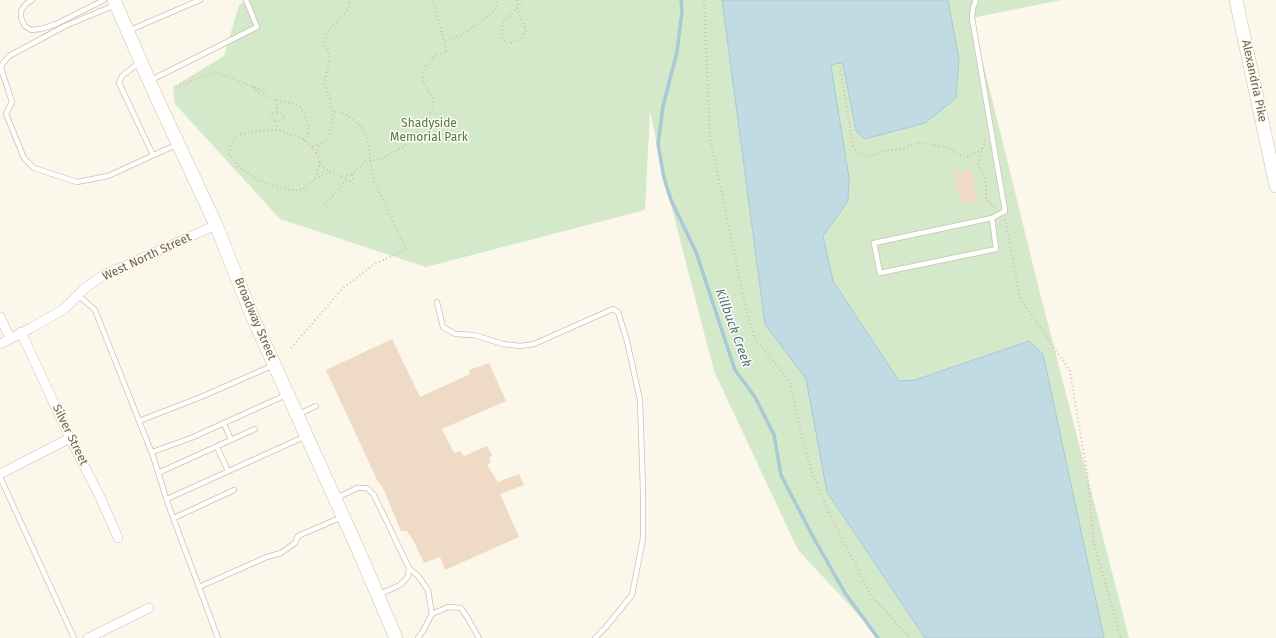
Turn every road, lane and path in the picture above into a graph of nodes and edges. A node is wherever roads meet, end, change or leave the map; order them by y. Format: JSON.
{"nodes":[{"id":1,"x":32,"y":0,"type":"edge"},
{"id":2,"x":200,"y":0,"type":"edge"},
{"id":3,"x":246,"y":0,"type":"edge"},
{"id":4,"x":350,"y":0,"type":"edge"},
{"id":5,"x":430,"y":0,"type":"edge"},
{"id":6,"x":496,"y":0,"type":"edge"},
{"id":7,"x":517,"y":0,"type":"edge"},
{"id":8,"x":524,"y":0,"type":"edge"},
{"id":9,"x":704,"y":0,"type":"edge"},
{"id":10,"x":976,"y":0,"type":"edge"},
{"id":11,"x":1236,"y":0,"type":"edge"},
{"id":12,"x":112,"y":2,"type":"edge"},
{"id":13,"x":517,"y":8,"type":"junction"},
{"id":14,"x":128,"y":31,"type":"junction"},
{"id":15,"x":444,"y":41,"type":"junction"},
{"id":16,"x":141,"y":61,"type":"junction"},
{"id":17,"x":840,"y":67,"type":"dead end"},
{"id":18,"x":150,"y":80,"type":"junction"},
{"id":19,"x":252,"y":86,"type":"junction"},
{"id":20,"x":176,"y":88,"type":"dead end"},
{"id":21,"x":266,"y":92,"type":"dead end"},
{"id":22,"x":276,"y":100,"type":"junction"},
{"id":23,"x":277,"y":112,"type":"junction"},
{"id":24,"x":333,"y":112,"type":"junction"},
{"id":25,"x":276,"y":120,"type":"junction"},
{"id":26,"x":276,"y":130,"type":"junction"},
{"id":27,"x":992,"y":135,"type":"junction"},
{"id":28,"x":304,"y":140,"type":"junction"},
{"id":29,"x":178,"y":143,"type":"junction"},
{"id":30,"x":318,"y":145,"type":"junction"},
{"id":31,"x":312,"y":146,"type":"junction"},
{"id":32,"x":982,"y":149,"type":"junction"},
{"id":33,"x":316,"y":153,"type":"junction"},
{"id":34,"x":154,"y":155,"type":"junction"},
{"id":35,"x":319,"y":159,"type":"junction"},
{"id":36,"x":370,"y":160,"type":"junction"},
{"id":37,"x":330,"y":172,"type":"junction"},
{"id":38,"x":353,"y":174,"type":"junction"},
{"id":39,"x":315,"y":179,"type":"junction"},
{"id":40,"x":345,"y":180,"type":"junction"},
{"id":41,"x":1276,"y":186,"type":"edge"},
{"id":42,"x":325,"y":205,"type":"dead end"},
{"id":43,"x":1002,"y":212,"type":"junction"},
{"id":44,"x":992,"y":218,"type":"junction"},
{"id":45,"x":216,"y":225,"type":"junction"},
{"id":46,"x":78,"y":295,"type":"junction"},
{"id":47,"x":438,"y":302,"type":"dead end"},
{"id":48,"x":0,"y":317,"type":"edge"},
{"id":49,"x":21,"y":332,"type":"junction"},
{"id":50,"x":10,"y":338,"type":"junction"},
{"id":51,"x":0,"y":344,"type":"edge"},
{"id":52,"x":291,"y":348,"type":"dead end"},
{"id":53,"x":274,"y":364,"type":"junction"},
{"id":54,"x":288,"y":394,"type":"junction"},
{"id":55,"x":316,"y":406,"type":"dead end"},
{"id":56,"x":297,"y":415,"type":"junction"},
{"id":57,"x":139,"y":421,"type":"junction"},
{"id":58,"x":224,"y":424,"type":"junction"},
{"id":59,"x":255,"y":429,"type":"dead end"},
{"id":60,"x":306,"y":436,"type":"junction"},
{"id":61,"x":70,"y":438,"type":"junction"},
{"id":62,"x":231,"y":440,"type":"junction"},
{"id":63,"x":217,"y":447,"type":"junction"},
{"id":64,"x":152,"y":452,"type":"junction"},
{"id":65,"x":228,"y":471,"type":"junction"},
{"id":66,"x":158,"y":472,"type":"junction"},
{"id":67,"x":0,"y":475,"type":"edge"},
{"id":68,"x":234,"y":490,"type":"dead end"},
{"id":69,"x":167,"y":499,"type":"junction"},
{"id":70,"x":335,"y":499,"type":"junction"},
{"id":71,"x":343,"y":516,"type":"junction"},
{"id":72,"x":174,"y":518,"type":"junction"},
{"id":73,"x":118,"y":538,"type":"dead end"},
{"id":74,"x":409,"y":568,"type":"junction"},
{"id":75,"x":199,"y":587,"type":"junction"},
{"id":76,"x":378,"y":595,"type":"junction"},
{"id":77,"x":149,"y":608,"type":"dead end"},
{"id":78,"x":432,"y":614,"type":"junction"},
{"id":79,"x":74,"y":638,"type":"edge"},
{"id":80,"x":88,"y":638,"type":"edge"},
{"id":81,"x":218,"y":638,"type":"edge"},
{"id":82,"x":396,"y":638,"type":"edge"},
{"id":83,"x":418,"y":638,"type":"edge"},
{"id":84,"x":479,"y":638,"type":"edge"},
{"id":85,"x":595,"y":638,"type":"edge"},
{"id":86,"x":910,"y":638,"type":"edge"},
{"id":87,"x":1121,"y":638,"type":"edge"}],
"edges":[{"from":1,"to":12,"type":"lane"},
{"from":2,"to":14,"type":"lane"},
{"from":3,"to":18,"type":"lane"},
{"from":4,"to":24,"type":"path"},
{"from":5,"to":15,"type":"path"},
{"from":6,"to":15,"type":"path"},
{"from":7,"to":13,"type":"path"},
{"from":8,"to":13,"type":"path"},
{"from":9,"to":86,"type":"path"},
{"from":10,"to":27,"type":"lane"},
{"from":11,"to":41,"type":"main road","name":"Alexandria Pike"},
{"from":12,"to":14,"type":"main road","name":"Broadway Street"},
{"from":12,"to":34,"type":"lane"},
{"from":13,"to":13,"type":"path"},
{"from":14,"to":16,"type":"main road","name":"Broadway Street"},
{"from":15,"to":36,"type":"path"},
{"from":16,"to":18,"type":"main road","name":"Broadway Street"},
{"from":16,"to":34,"type":"lane"},
{"from":17,"to":32,"type":"path"},
{"from":18,"to":29,"type":"main road","name":"Broadway Street"},
{"from":19,"to":20,"type":"path"},
{"from":19,"to":21,"type":"path"},
{"from":19,"to":22,"type":"path"},
{"from":22,"to":23,"type":"path"},
{"from":22,"to":28,"type":"path"},
{"from":23,"to":25,"type":"path"},
{"from":23,"to":25,"type":"path"},
{"from":24,"to":30,"type":"path"},
{"from":24,"to":36,"type":"path"},
{"from":25,"to":26,"type":"path"},
{"from":26,"to":28,"type":"path"},
{"from":26,"to":39,"type":"path"},
{"from":27,"to":32,"type":"path"},
{"from":27,"to":43,"type":"lane"},
{"from":28,"to":31,"type":"path"},
{"from":29,"to":34,"type":"lane"},
{"from":29,"to":45,"type":"main road","name":"Broadway Street"},
{"from":30,"to":31,"type":"path"},
{"from":30,"to":33,"type":"path"},
{"from":31,"to":33,"type":"path"},
{"from":32,"to":43,"type":"path"},
{"from":33,"to":35,"type":"path"},
{"from":35,"to":37,"type":"path"},
{"from":35,"to":39,"type":"path"},
{"from":36,"to":38,"type":"path"},
{"from":36,"to":52,"type":"path"},
{"from":37,"to":39,"type":"path"},
{"from":37,"to":40,"type":"path"},
{"from":38,"to":40,"type":"path"},
{"from":38,"to":40,"type":"path"},
{"from":40,"to":42,"type":"path"},
{"from":43,"to":44,"type":"lane"},
{"from":43,"to":87,"type":"path"},
{"from":44,"to":44,"type":"lane"},
{"from":45,"to":46,"type":"street","name":"West North Street"},
{"from":45,"to":53,"type":"main road","name":"Broadway Street"},
{"from":46,"to":49,"type":"street","name":"West North Street"},
{"from":46,"to":57,"type":"lane"},
{"from":47,"to":85,"type":"lane"},
{"from":48,"to":50,"type":"street"},
{"from":49,"to":50,"type":"street","name":"West North Street"},
{"from":49,"to":61,"type":"street","name":"Silver Street"},
{"from":50,"to":51,"type":"street","name":"West North Street"},
{"from":53,"to":54,"type":"main road","name":"Broadway Street"},
{"from":53,"to":57,"type":"lane"},
{"from":54,"to":56,"type":"main road","name":"Broadway Street"},
{"from":54,"to":58,"type":"lane"},
{"from":55,"to":56,"type":"lane"},
{"from":56,"to":60,"type":"main road","name":"Broadway Street"},
{"from":57,"to":64,"type":"lane"},
{"from":58,"to":62,"type":"lane"},
{"from":58,"to":64,"type":"lane"},
{"from":59,"to":62,"type":"lane"},
{"from":60,"to":65,"type":"lane"},
{"from":60,"to":70,"type":"main road","name":"Broadway Street"},
{"from":61,"to":67,"type":"street"},
{"from":61,"to":73,"type":"street","name":"Silver Street"},
{"from":62,"to":63,"type":"lane"},
{"from":63,"to":65,"type":"lane"},
{"from":63,"to":66,"type":"lane"},
{"from":64,"to":66,"type":"lane"},
{"from":65,"to":69,"type":"lane"},
{"from":66,"to":69,"type":"lane"},
{"from":67,"to":79,"type":"lane"},
{"from":68,"to":72,"type":"lane"},
{"from":69,"to":72,"type":"lane"},
{"from":70,"to":71,"type":"main road","name":"Broadway Street"},
{"from":70,"to":74,"type":"lane"},
{"from":71,"to":75,"type":"lane"},
{"from":71,"to":76,"type":"main road","name":"Broadway Street"},
{"from":72,"to":75,"type":"lane"},
{"from":74,"to":76,"type":"lane"},
{"from":74,"to":78,"type":"lane"},
{"from":75,"to":81,"type":"lane"},
{"from":76,"to":82,"type":"main road","name":"Broadway Street"},
{"from":77,"to":80,"type":"street"},
{"from":78,"to":83,"type":"lane"},
{"from":78,"to":84,"type":"lane"}]}
